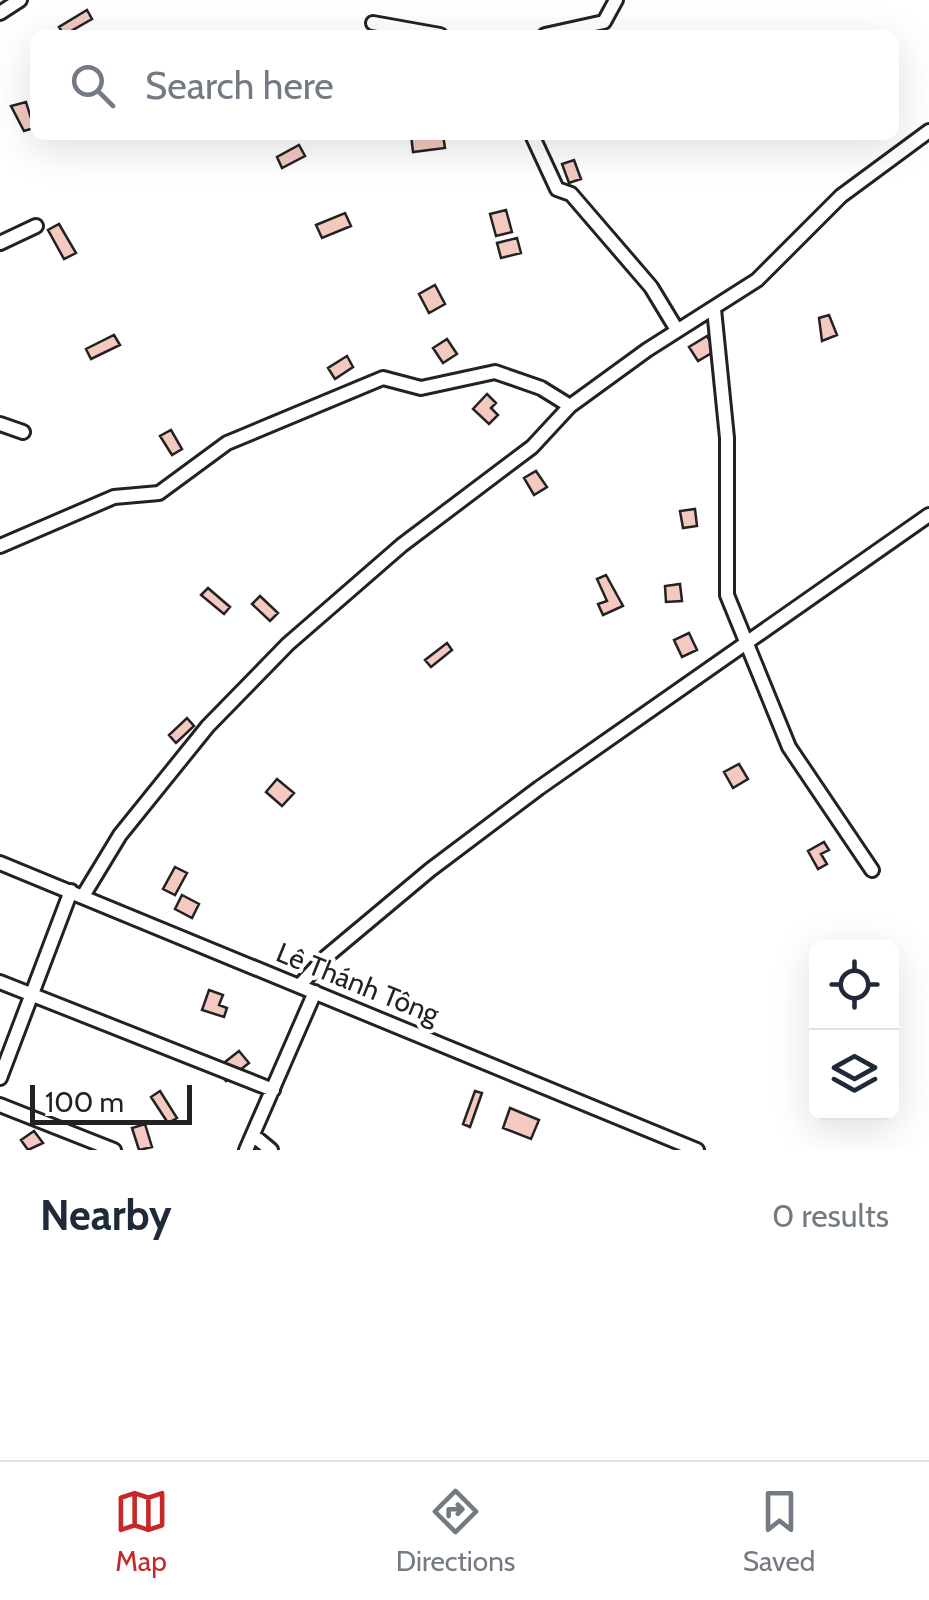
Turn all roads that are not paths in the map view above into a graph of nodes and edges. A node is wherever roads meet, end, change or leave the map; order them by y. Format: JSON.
{"nodes":[{"id":1,"x":20,"y":0,"type":"edge"},
{"id":2,"x":616,"y":0,"type":"edge"},
{"id":3,"x":0,"y":13,"type":"edge"},
{"id":4,"x":373,"y":23,"type":"dead end"},
{"id":5,"x":412,"y":30,"type":"edge"},
{"id":6,"x":568,"y":30,"type":"edge"},
{"id":7,"x":929,"y":131,"type":"edge"},
{"id":8,"x":534,"y":140,"type":"edge"},
{"id":9,"x":36,"y":226,"type":"dead end"},
{"id":10,"x":0,"y":243,"type":"edge"},
{"id":11,"x":714,"y":309,"type":"junction"},
{"id":12,"x":678,"y":330,"type":"junction"},
{"id":13,"x":570,"y":406,"type":"junction"},
{"id":14,"x":0,"y":424,"type":"edge"},
{"id":15,"x":23,"y":432,"type":"dead end"},
{"id":16,"x":929,"y":515,"type":"edge"},
{"id":17,"x":0,"y":546,"type":"edge"},
{"id":18,"x":745,"y":643,"type":"junction"},
{"id":19,"x":0,"y":863,"type":"edge"},
{"id":20,"x":872,"y":870,"type":"dead end"},
{"id":21,"x":77,"y":894,"type":"junction"},
{"id":22,"x":0,"y":982,"type":"edge"},
{"id":23,"x":299,"y":986,"type":"junction"},
{"id":24,"x":315,"y":992,"type":"junction"},
{"id":25,"x":35,"y":997,"type":"junction"},
{"id":26,"x":0,"y":1078,"type":"edge"},
{"id":27,"x":273,"y":1090,"type":"junction"},
{"id":28,"x":0,"y":1105,"type":"edge"},
{"id":29,"x":253,"y":1135,"type":"junction"},
{"id":30,"x":114,"y":1150,"type":"edge"},
{"id":31,"x":246,"y":1150,"type":"edge"},
{"id":32,"x":271,"y":1150,"type":"edge"},
{"id":33,"x":697,"y":1150,"type":"edge"}],
"edges":[{"from":1,"to":3,"type":"street"},
{"from":2,"to":6,"type":"street"},
{"from":4,"to":5,"type":"street"},
{"from":7,"to":11,"type":"street"},
{"from":8,"to":12,"type":"street"},
{"from":9,"to":10,"type":"street"},
{"from":11,"to":12,"type":"street"},
{"from":11,"to":18,"type":"street"},
{"from":12,"to":13,"type":"street"},
{"from":13,"to":17,"type":"street"},
{"from":13,"to":21,"type":"street"},
{"from":14,"to":15,"type":"street"},
{"from":16,"to":18,"type":"street"},
{"from":18,"to":20,"type":"street"},
{"from":18,"to":23,"type":"street"},
{"from":19,"to":21,"type":"street","name":"Lê Thánh Tông"},
{"from":21,"to":23,"type":"street","name":"Lê Thánh Tông"},
{"from":21,"to":25,"type":"street"},
{"from":22,"to":25,"type":"street"},
{"from":23,"to":24,"type":"street","name":"Lê Thánh Tông"},
{"from":24,"to":27,"type":"street"},
{"from":24,"to":33,"type":"street","name":"Lê Thánh Tông"},
{"from":25,"to":26,"type":"street"},
{"from":25,"to":27,"type":"street"},
{"from":27,"to":29,"type":"street"},
{"from":28,"to":30,"type":"street"},
{"from":29,"to":31,"type":"street"},
{"from":29,"to":32,"type":"street"}]}
